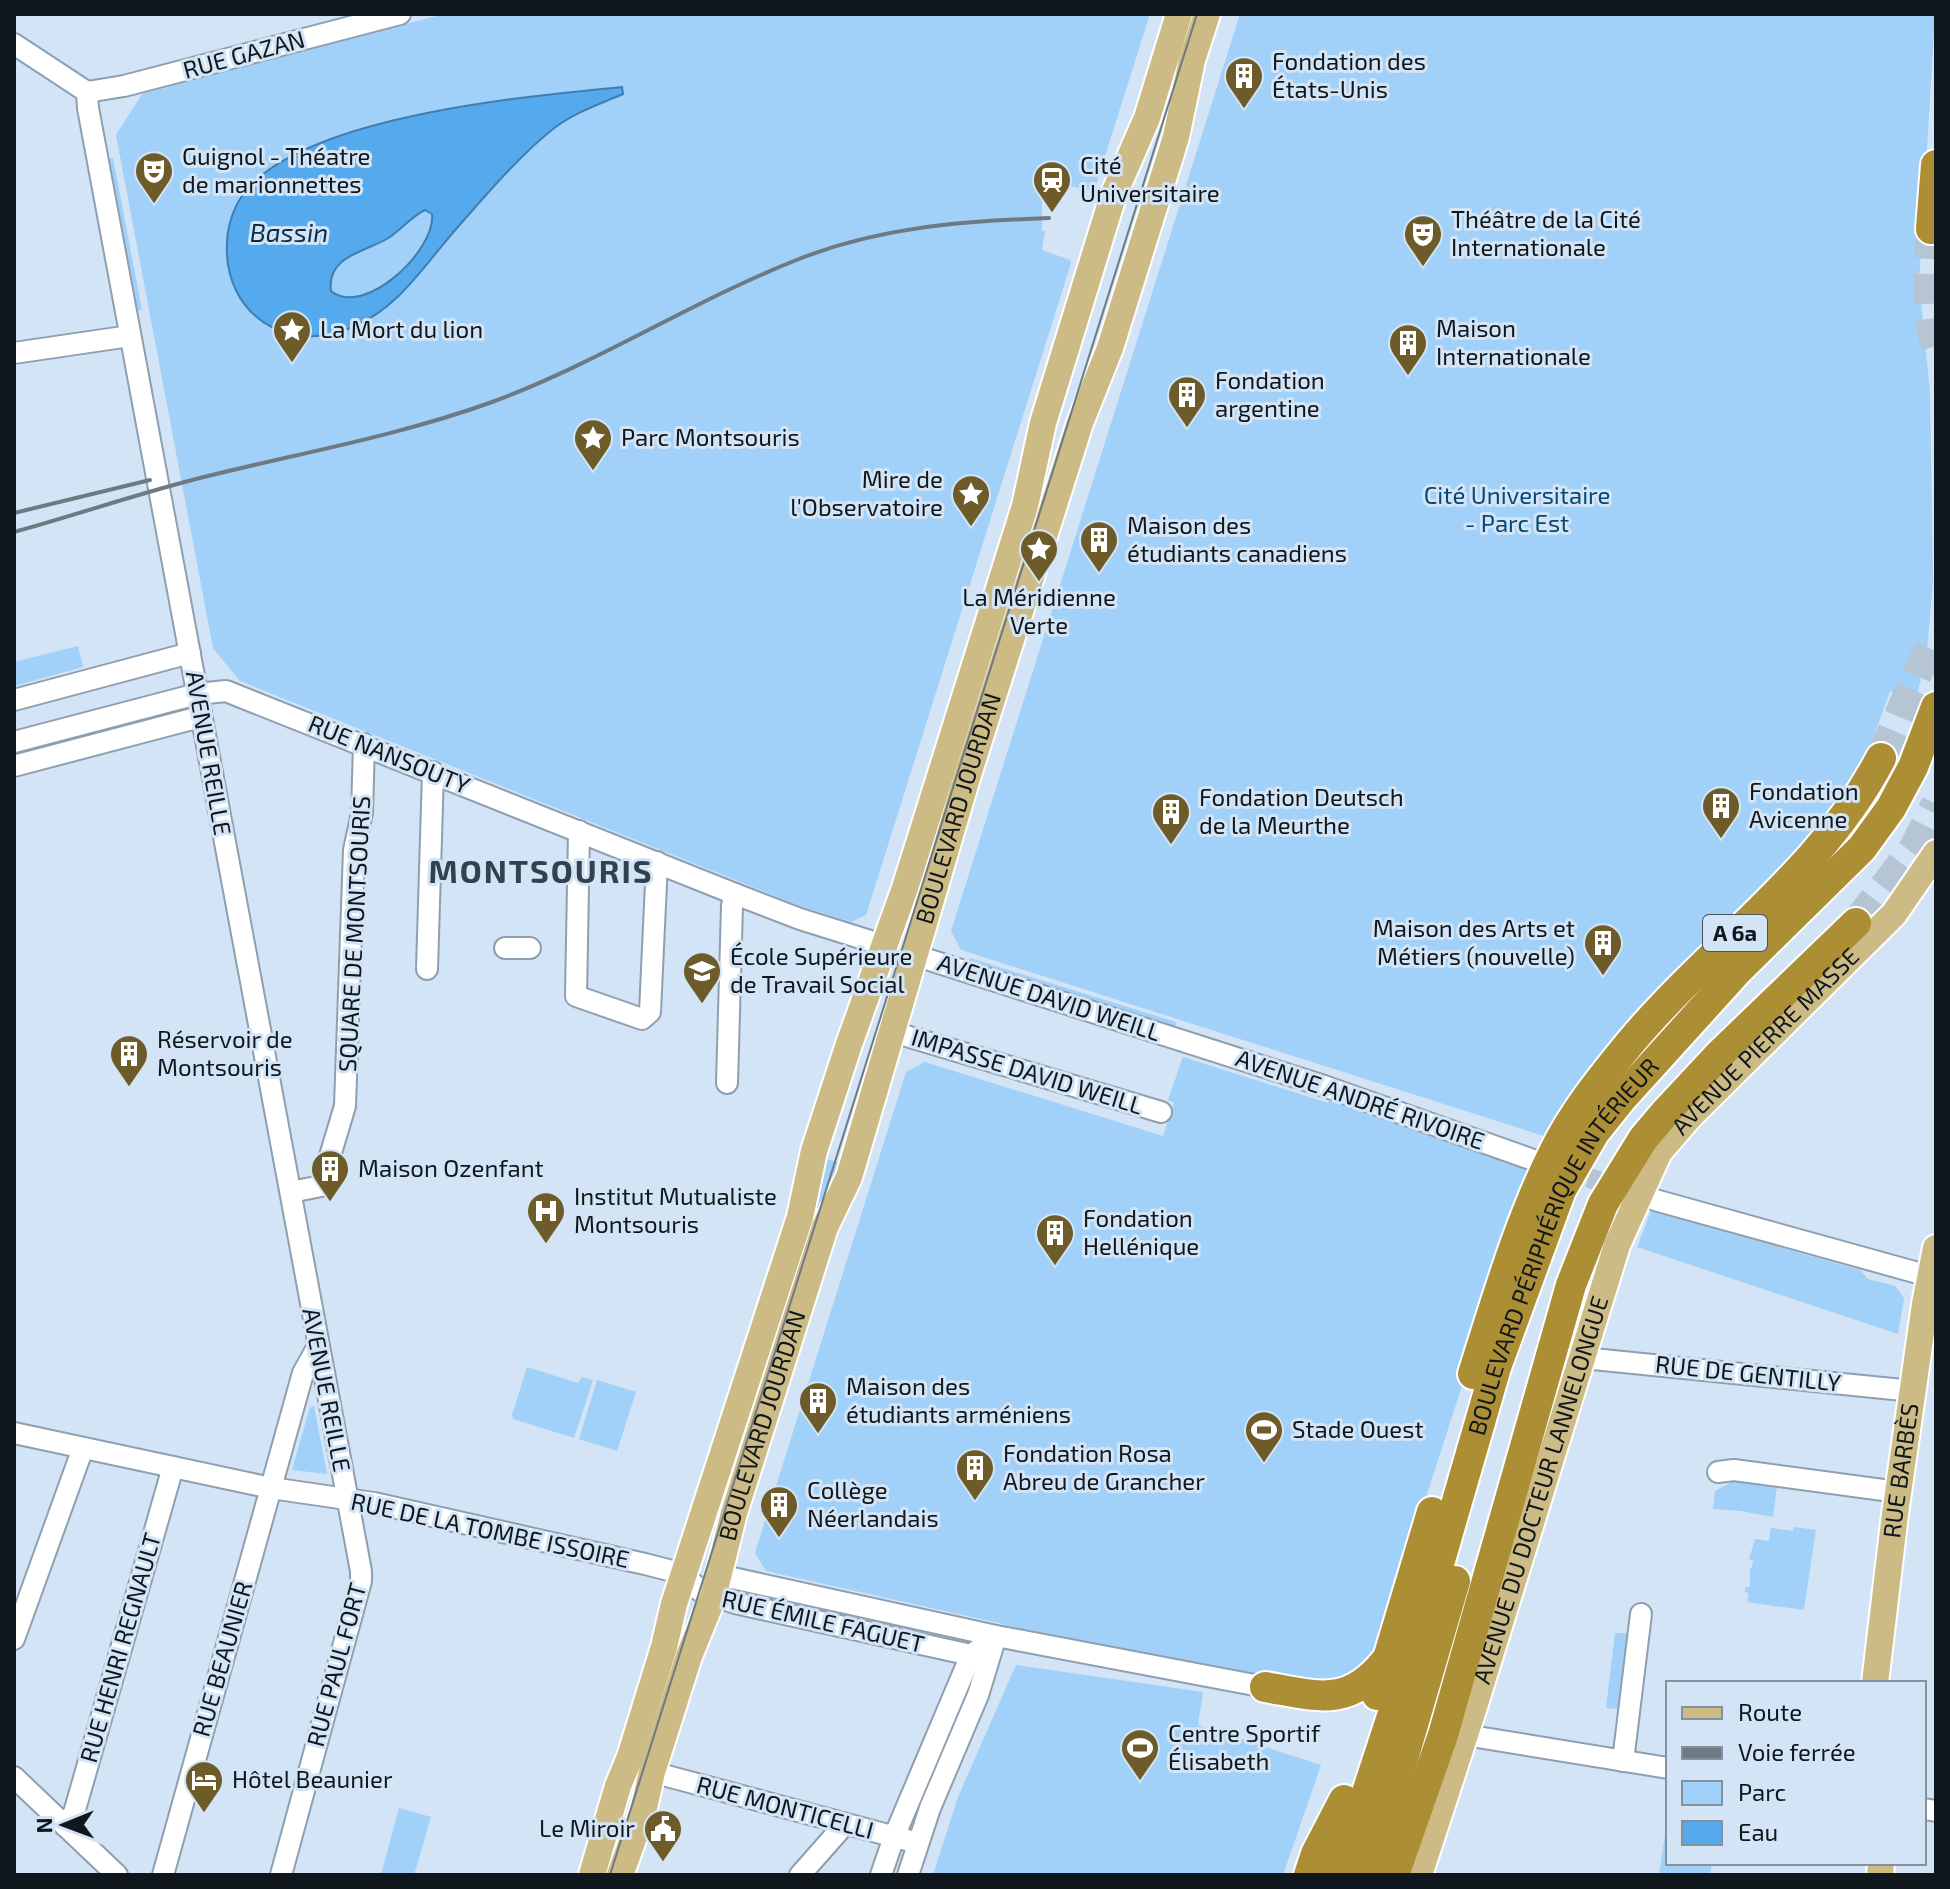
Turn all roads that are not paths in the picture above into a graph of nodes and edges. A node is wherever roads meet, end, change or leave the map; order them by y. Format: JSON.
{"nodes":[{"id":1,"x":400,"y":14,"type":"edge"},
{"id":2,"x":1179,"y":14,"type":"edge"},
{"id":3,"x":1207,"y":14,"type":"edge"},
{"id":4,"x":14,"y":44,"type":"edge"},
{"id":5,"x":87,"y":92,"type":"junction"},
{"id":6,"x":1936,"y":165,"type":"edge"},
{"id":7,"x":1931,"y":229,"type":"dead end"},
{"id":8,"x":130,"y":336,"type":"junction"},
{"id":9,"x":14,"y":353,"type":"edge"},
{"id":10,"x":190,"y":653,"type":"junction"},
{"id":11,"x":197,"y":694,"type":"junction"},
{"id":12,"x":14,"y":700,"type":"edge"},
{"id":13,"x":1936,"y":707,"type":"edge"},
{"id":14,"x":200,"y":717,"type":"junction"},
{"id":15,"x":14,"y":742,"type":"edge"},
{"id":16,"x":364,"y":744,"type":"junction"},
{"id":17,"x":1881,"y":758,"type":"tunnel mouth"},
{"id":18,"x":1936,"y":762,"type":"edge"},
{"id":19,"x":14,"y":766,"type":"edge"},
{"id":20,"x":433,"y":772,"type":"junction"},
{"id":21,"x":579,"y":831,"type":"junction"},
{"id":22,"x":1936,"y":853,"type":"edge"},
{"id":23,"x":657,"y":862,"type":"junction"},
{"id":24,"x":735,"y":894,"type":"junction"},
{"id":25,"x":1856,"y":923,"type":"tunnel mouth"},
{"id":26,"x":883,"y":945,"type":"junction"},
{"id":27,"x":505,"y":948,"type":"dead end"},
{"id":28,"x":530,"y":948,"type":"dead end"},
{"id":29,"x":914,"y":955,"type":"junction"},
{"id":30,"x":427,"y":969,"type":"dead end"},
{"id":31,"x":893,"y":1032,"type":"junction"},
{"id":32,"x":1184,"y":1041,"type":"joint"},
{"id":33,"x":727,"y":1083,"type":"dead end"},
{"id":34,"x":1161,"y":1112,"type":"dead end"},
{"id":35,"x":1536,"y":1161,"type":"tunnel mouth"},
{"id":36,"x":291,"y":1192,"type":"junction"},
{"id":37,"x":1655,"y":1200,"type":"dead end"},
{"id":38,"x":1617,"y":1245,"type":"joint"},
{"id":39,"x":1936,"y":1248,"type":"edge"},
{"id":40,"x":1933,"y":1277,"type":"edge"},
{"id":41,"x":317,"y":1348,"type":"junction"},
{"id":42,"x":1583,"y":1358,"type":"junction"},
{"id":43,"x":1913,"y":1391,"type":"junction"},
{"id":44,"x":14,"y":1433,"type":"edge"},
{"id":45,"x":83,"y":1448,"type":"junction"},
{"id":46,"x":173,"y":1467,"type":"junction"},
{"id":47,"x":1718,"y":1472,"type":"dead end"},
{"id":48,"x":271,"y":1488,"type":"junction"},
{"id":49,"x":1898,"y":1492,"type":"junction"},
{"id":50,"x":347,"y":1499,"type":"junction"},
{"id":51,"x":1507,"y":1511,"type":"junction"},
{"id":52,"x":684,"y":1574,"type":"junction"},
{"id":53,"x":716,"y":1586,"type":"junction"},
{"id":54,"x":1886,"y":1600,"type":"junction"},
{"id":55,"x":1641,"y":1614,"type":"dead end"},
{"id":56,"x":996,"y":1636,"type":"junction"},
{"id":57,"x":14,"y":1639,"type":"edge"},
{"id":58,"x":971,"y":1655,"type":"junction"},
{"id":59,"x":1389,"y":1658,"type":"junction"},
{"id":60,"x":1875,"y":1681,"type":"edge"},
{"id":61,"x":1889,"y":1681,"type":"edge"},
{"id":62,"x":1265,"y":1687,"type":"joint"},
{"id":63,"x":1465,"y":1735,"type":"junction"},
{"id":64,"x":1623,"y":1761,"type":"junction"},
{"id":65,"x":1666,"y":1768,"type":"edge"},
{"id":66,"x":652,"y":1772,"type":"junction"},
{"id":67,"x":14,"y":1777,"type":"edge"},
{"id":68,"x":1344,"y":1800,"type":"junction"},
{"id":69,"x":845,"y":1824,"type":"junction"},
{"id":70,"x":65,"y":1826,"type":"junction"},
{"id":71,"x":1385,"y":1827,"type":"junction"},
{"id":72,"x":894,"y":1837,"type":"junction"},
{"id":73,"x":918,"y":1843,"type":"junction"},
{"id":74,"x":117,"y":1875,"type":"edge"},
{"id":75,"x":163,"y":1875,"type":"edge"},
{"id":76,"x":281,"y":1875,"type":"edge"},
{"id":77,"x":592,"y":1875,"type":"edge"},
{"id":78,"x":620,"y":1875,"type":"edge"},
{"id":79,"x":800,"y":1875,"type":"edge"},
{"id":80,"x":881,"y":1875,"type":"edge"},
{"id":81,"x":908,"y":1875,"type":"edge"},
{"id":82,"x":1309,"y":1875,"type":"edge"},
{"id":83,"x":1328,"y":1875,"type":"edge"},
{"id":84,"x":1340,"y":1875,"type":"edge"},
{"id":85,"x":1369,"y":1875,"type":"edge"},
{"id":86,"x":1394,"y":1875,"type":"edge"},
{"id":87,"x":1419,"y":1875,"type":"edge"}],
"edges":[{"from":1,"to":5,"type":"street","name":"RUE GAZAN"},
{"from":2,"to":26,"type":"main road","name":"BOULEVARD JOURDAN"},
{"from":3,"to":29,"type":"main road","name":"BOULEVARD JOURDAN"},
{"from":4,"to":5,"type":"street"},
{"from":5,"to":8,"type":"street","name":"AVENUE REILLE"},
{"from":6,"to":7,"type":"highway"},
{"from":8,"to":9,"type":"street"},
{"from":8,"to":10,"type":"street","name":"AVENUE REILLE"},
{"from":10,"to":11,"type":"street","name":"AVENUE REILLE"},
{"from":10,"to":12,"type":"street"},
{"from":11,"to":14,"type":"street","name":"AVENUE REILLE"},
{"from":11,"to":15,"type":"street","name":"RUE NANSOUTY"},
{"from":11,"to":16,"type":"street","name":"RUE NANSOUTY"},
{"from":13,"to":84,"type":"highway","name":"BOULEVARD PÉRIPHÉRIQUE INTÉRIEUR"},
{"from":14,"to":19,"type":"street"},
{"from":14,"to":36,"type":"street","name":"AVENUE REILLE"},
{"from":16,"to":20,"type":"street","name":"RUE NANSOUTY"},
{"from":16,"to":36,"type":"street","name":"SQUARE DE MONTSOURIS"},
{"from":17,"to":59,"type":"highway","number":"A 6a"},
{"from":18,"to":71,"type":"highway"},
{"from":20,"to":21,"type":"street","name":"RUE NANSOUTY"},
{"from":20,"to":30,"type":"street"},
{"from":21,"to":23,"type":"street","name":"RUE NANSOUTY"},
{"from":21,"to":23,"type":"street"},
{"from":22,"to":38,"type":"main road","name":"AVENUE PIERRE MASSE"},
{"from":23,"to":24,"type":"street","name":"RUE NANSOUTY"},
{"from":24,"to":26,"type":"street","name":"RUE NANSOUTY"},
{"from":24,"to":33,"type":"street"},
{"from":25,"to":51,"type":"highway"},
{"from":26,"to":52,"type":"main road","name":"BOULEVARD JOURDAN"},
{"from":27,"to":28,"type":"street"},
{"from":29,"to":31,"type":"main road","name":"BOULEVARD JOURDAN"},
{"from":29,"to":32,"type":"street","name":"AVENUE DAVID WEILL"},
{"from":31,"to":34,"type":"street","name":"IMPASSE DAVID WEILL"},
{"from":31,"to":53,"type":"main road","name":"BOULEVARD JOURDAN"},
{"from":32,"to":35,"type":"street","name":"AVENUE ANDRÉ RIVOIRE"},
{"from":36,"to":41,"type":"street","name":"AVENUE REILLE"},
{"from":37,"to":40,"type":"street"},
{"from":38,"to":42,"type":"main road","name":"AVENUE DU DOCTEUR LANNELONGUE"},
{"from":39,"to":40,"type":"main road","name":"RUE BARBÈS"},
{"from":40,"to":43,"type":"main road","name":"RUE BARBÈS"},
{"from":41,"to":48,"type":"street","name":"RUE BEAUNIER"},
{"from":41,"to":50,"type":"street","name":"AVENUE REILLE"},
{"from":42,"to":43,"type":"street","name":"RUE DE GENTILLY"},
{"from":42,"to":63,"type":"main road","name":"AVENUE DU DOCTEUR LANNELONGUE"},
{"from":43,"to":49,"type":"main road","name":"RUE BARBÈS"},
{"from":44,"to":45,"type":"street","name":"RUE DE LA TOMBE ISSOIRE"},
{"from":45,"to":46,"type":"street","name":"RUE DE LA TOMBE ISSOIRE"},
{"from":45,"to":57,"type":"street"},
{"from":46,"to":48,"type":"street","name":"RUE DE LA TOMBE ISSOIRE"},
{"from":46,"to":70,"type":"street","name":"RUE HENRI REGNAULT"},
{"from":47,"to":49,"type":"street"},
{"from":48,"to":50,"type":"street","name":"RUE DE LA TOMBE ISSOIRE"},
{"from":48,"to":75,"type":"street","name":"RUE BEAUNIER"},
{"from":49,"to":54,"type":"main road","name":"RUE BARBÈS"},
{"from":50,"to":52,"type":"street","name":"RUE DE LA TOMBE ISSOIRE"},
{"from":50,"to":76,"type":"street","name":"RUE PAUL FORT"},
{"from":51,"to":71,"type":"highway"},
{"from":51,"to":86,"type":"highway"},
{"from":52,"to":53,"type":"street","name":"RUE ÉMILE FAGUET"},
{"from":52,"to":77,"type":"main road","name":"BOULEVARD JOURDAN"},
{"from":53,"to":56,"type":"street","name":"RUE ÉMILE FAGUET"},
{"from":53,"to":58,"type":"street","name":"RUE ÉMILE FAGUET"},
{"from":53,"to":66,"type":"main road","name":"BOULEVARD JOURDAN"},
{"from":54,"to":60,"type":"main road","name":"RUE BARBÈS"},
{"from":54,"to":61,"type":"main road","name":"RUE BARBÈS"},
{"from":55,"to":64,"type":"street"},
{"from":56,"to":58,"type":"street"},
{"from":56,"to":62,"type":"street","name":"RUE ÉMILE FAGUET"},
{"from":56,"to":73,"type":"street"},
{"from":58,"to":72,"type":"street"},
{"from":59,"to":62,"type":"highway"},
{"from":59,"to":68,"type":"highway"},
{"from":63,"to":64,"type":"street"},
{"from":63,"to":87,"type":"main road","name":"AVENUE DU DOCTEUR LANNELONGUE"},
{"from":64,"to":65,"type":"street"},
{"from":66,"to":69,"type":"street","name":"RUE MONTICELLI"},
{"from":66,"to":78,"type":"main road","name":"BOULEVARD JOURDAN"},
{"from":67,"to":70,"type":"street"},
{"from":68,"to":82,"type":"highway"},
{"from":68,"to":83,"type":"highway"},
{"from":69,"to":72,"type":"street","name":"RUE MONTICELLI"},
{"from":69,"to":79,"type":"street"},
{"from":70,"to":74,"type":"street"},
{"from":71,"to":85,"type":"highway"},
{"from":72,"to":73,"type":"street","name":"RUE MONTICELLI"},
{"from":72,"to":80,"type":"street"},
{"from":73,"to":81,"type":"street"}]}
